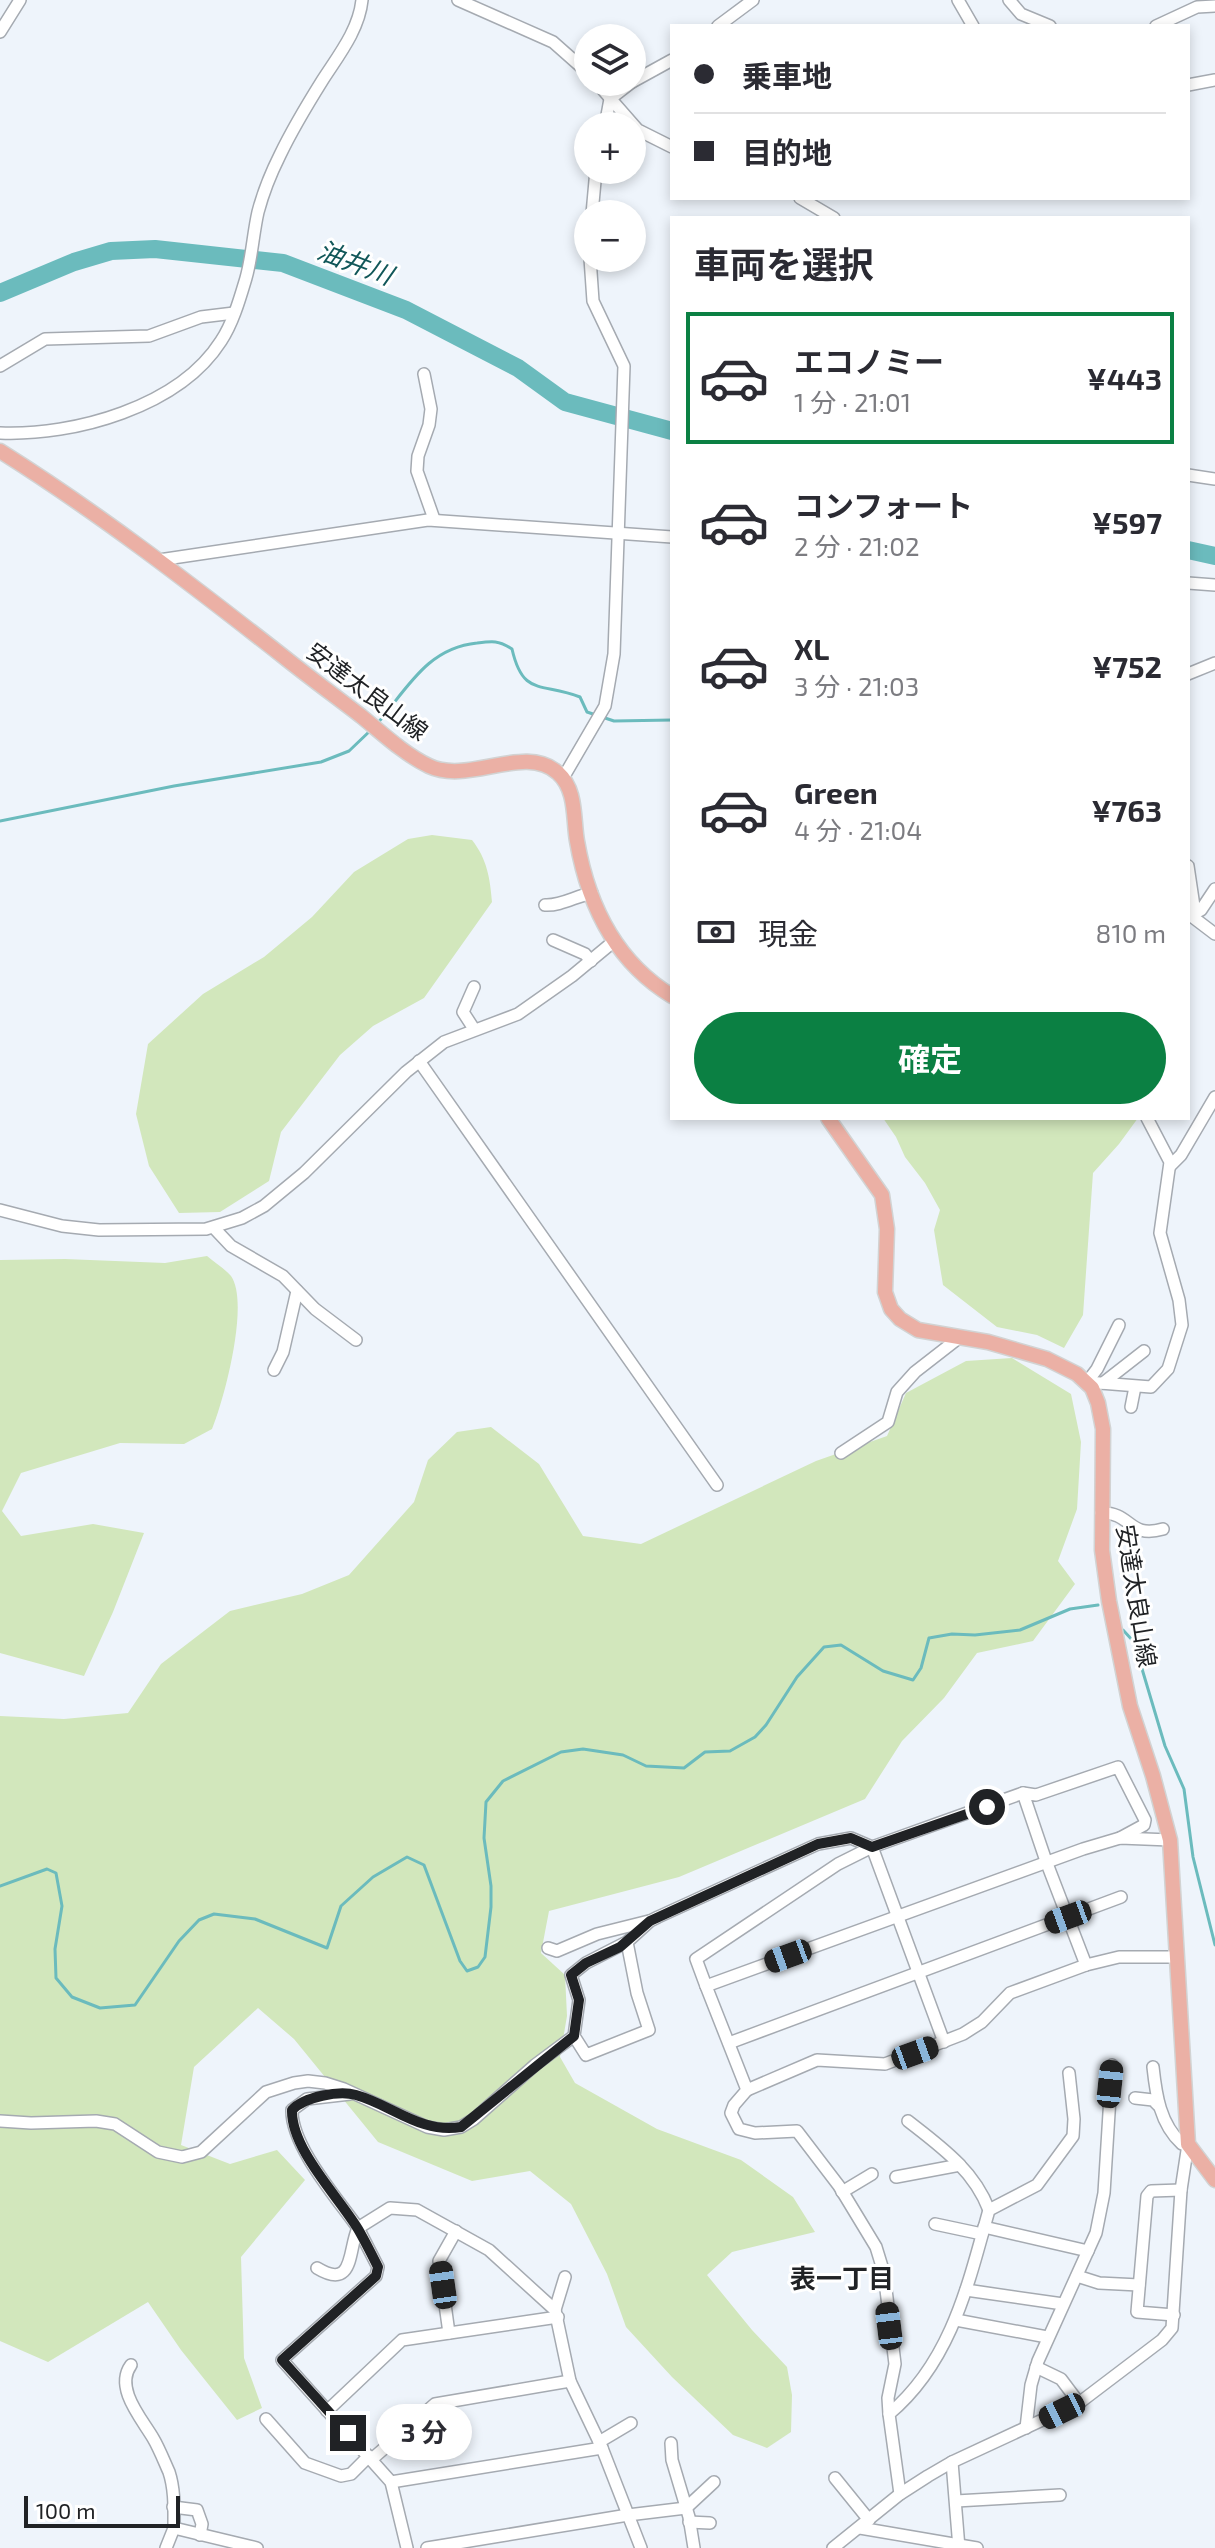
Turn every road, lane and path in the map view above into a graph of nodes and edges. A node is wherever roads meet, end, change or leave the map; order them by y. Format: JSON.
{"nodes":[{"id":1,"x":20,"y":0,"type":"edge"},
{"id":2,"x":362,"y":0,"type":"edge"},
{"id":3,"x":458,"y":0,"type":"edge"},
{"id":4,"x":753,"y":0,"type":"edge"},
{"id":5,"x":958,"y":0,"type":"edge"},
{"id":6,"x":1009,"y":0,"type":"edge"},
{"id":7,"x":1215,"y":6,"type":"edge"},
{"id":8,"x":721,"y":24,"type":"edge"},
{"id":9,"x":972,"y":24,"type":"edge"},
{"id":10,"x":1045,"y":24,"type":"edge"},
{"id":11,"x":1160,"y":24,"type":"edge"},
{"id":12,"x":0,"y":32,"type":"edge"},
{"id":13,"x":574,"y":61,"type":"edge"},
{"id":14,"x":670,"y":61,"type":"edge"},
{"id":15,"x":646,"y":74,"type":"edge"},
{"id":16,"x":1215,"y":80,"type":"edge"},
{"id":17,"x":1190,"y":85,"type":"edge"},
{"id":18,"x":608,"y":96,"type":"edge"},
{"id":19,"x":614,"y":96,"type":"edge"},
{"id":20,"x":610,"y":99,"type":"junction"},
{"id":21,"x":608,"y":112,"type":"edge"},
{"id":22,"x":670,"y":146,"type":"edge"},
{"id":23,"x":803,"y":200,"type":"edge"},
{"id":24,"x":831,"y":216,"type":"edge"},
{"id":25,"x":591,"y":272,"type":"edge"},
{"id":26,"x":234,"y":313,"type":"junction"},
{"id":27,"x":0,"y":366,"type":"edge"},
{"id":28,"x":424,"y":374,"type":"dead end"},
{"id":29,"x":0,"y":433,"type":"edge"},
{"id":30,"x":0,"y":451,"type":"edge"},
{"id":31,"x":1190,"y":475,"type":"edge"},
{"id":32,"x":1215,"y":479,"type":"edge"},
{"id":33,"x":434,"y":519,"type":"junction"},
{"id":34,"x":619,"y":532,"type":"junction"},
{"id":35,"x":670,"y":537,"type":"edge"},
{"id":36,"x":159,"y":560,"type":"junction"},
{"id":37,"x":1190,"y":583,"type":"edge"},
{"id":38,"x":1215,"y":585,"type":"edge"},
{"id":39,"x":1215,"y":663,"type":"edge"},
{"id":40,"x":1190,"y":673,"type":"edge"},
{"id":41,"x":563,"y":778,"type":"junction"},
{"id":42,"x":1215,"y":889,"type":"edge"},
{"id":43,"x":592,"y":893,"type":"junction"},
{"id":44,"x":545,"y":905,"type":"dead end"},
{"id":45,"x":1191,"y":915,"type":"edge"},
{"id":46,"x":1215,"y":934,"type":"edge"},
{"id":47,"x":553,"y":940,"type":"dead end"},
{"id":48,"x":613,"y":942,"type":"junction"},
{"id":49,"x":591,"y":961,"type":"junction"},
{"id":50,"x":474,"y":987,"type":"dead end"},
{"id":51,"x":670,"y":994,"type":"edge"},
{"id":52,"x":474,"y":1029,"type":"junction"},
{"id":53,"x":419,"y":1061,"type":"junction"},
{"id":54,"x":1215,"y":1097,"type":"edge"},
{"id":55,"x":829,"y":1120,"type":"edge"},
{"id":56,"x":1148,"y":1120,"type":"edge"},
{"id":57,"x":1170,"y":1166,"type":"junction"},
{"id":58,"x":0,"y":1210,"type":"edge"},
{"id":59,"x":214,"y":1228,"type":"junction"},
{"id":60,"x":297,"y":1291,"type":"junction"},
{"id":61,"x":1119,"y":1325,"type":"dead end"},
{"id":62,"x":960,"y":1337,"type":"junction"},
{"id":63,"x":356,"y":1340,"type":"dead end"},
{"id":64,"x":1144,"y":1351,"type":"dead end"},
{"id":65,"x":274,"y":1370,"type":"dead end"},
{"id":66,"x":1087,"y":1382,"type":"junction"},
{"id":67,"x":1103,"y":1383,"type":"junction"},
{"id":68,"x":1135,"y":1387,"type":"junction"},
{"id":69,"x":1131,"y":1407,"type":"dead end"},
{"id":70,"x":841,"y":1453,"type":"dead end"},
{"id":71,"x":717,"y":1485,"type":"dead end"},
{"id":72,"x":1101,"y":1513,"type":"junction"},
{"id":73,"x":1163,"y":1529,"type":"dead end"},
{"id":74,"x":1023,"y":1793,"type":"junction"},
{"id":75,"x":1120,"y":1838,"type":"junction"},
{"id":76,"x":1170,"y":1840,"type":"junction"},
{"id":77,"x":872,"y":1847,"type":"junction"},
{"id":78,"x":1046,"y":1861,"type":"junction"},
{"id":79,"x":1121,"y":1897,"type":"dead end"},
{"id":80,"x":897,"y":1916,"type":"junction"},
{"id":81,"x":1068,"y":1917,"type":"junction"},
{"id":82,"x":650,"y":1921,"type":"junction"},
{"id":83,"x":627,"y":1942,"type":"junction"},
{"id":84,"x":548,"y":1948,"type":"dead end"},
{"id":85,"x":1177,"y":1957,"type":"junction"},
{"id":86,"x":1086,"y":1965,"type":"junction"},
{"id":87,"x":918,"y":1973,"type":"junction"},
{"id":88,"x":706,"y":1986,"type":"junction"},
{"id":89,"x":574,"y":2036,"type":"junction"},
{"id":90,"x":944,"y":2042,"type":"junction"},
{"id":91,"x":729,"y":2043,"type":"junction"},
{"id":92,"x":1112,"y":2065,"type":"dead end"},
{"id":93,"x":1153,"y":2067,"type":"dead end"},
{"id":94,"x":1069,"y":2073,"type":"dead end"},
{"id":95,"x":747,"y":2090,"type":"junction"},
{"id":96,"x":354,"y":2094,"type":"junction"},
{"id":97,"x":1135,"y":2098,"type":"dead end"},
{"id":98,"x":1158,"y":2105,"type":"junction"},
{"id":99,"x":0,"y":2121,"type":"edge"},
{"id":100,"x":908,"y":2121,"type":"dead end"},
{"id":101,"x":1188,"y":2144,"type":"junction"},
{"id":102,"x":960,"y":2165,"type":"junction"},
{"id":103,"x":872,"y":2174,"type":"dead end"},
{"id":104,"x":896,"y":2177,"type":"dead end"},
{"id":105,"x":1215,"y":2180,"type":"edge"},
{"id":106,"x":1181,"y":2190,"type":"junction"},
{"id":107,"x":842,"y":2192,"type":"junction"},
{"id":108,"x":989,"y":2210,"type":"junction"},
{"id":109,"x":935,"y":2224,"type":"dead end"},
{"id":110,"x":358,"y":2228,"type":"junction"},
{"id":111,"x":456,"y":2231,"type":"junction"},
{"id":112,"x":983,"y":2231,"type":"junction"},
{"id":113,"x":1088,"y":2251,"type":"junction"},
{"id":114,"x":317,"y":2268,"type":"dead end"},
{"id":115,"x":1077,"y":2276,"type":"junction"},
{"id":116,"x":565,"y":2277,"type":"dead end"},
{"id":117,"x":1139,"y":2285,"type":"junction"},
{"id":118,"x":966,"y":2290,"type":"junction"},
{"id":119,"x":1063,"y":2304,"type":"junction"},
{"id":120,"x":556,"y":2313,"type":"junction"},
{"id":121,"x":1174,"y":2315,"type":"junction"},
{"id":122,"x":956,"y":2320,"type":"junction"},
{"id":123,"x":449,"y":2333,"type":"junction"},
{"id":124,"x":1047,"y":2337,"type":"junction"},
{"id":125,"x":131,"y":2365,"type":"dead end"},
{"id":126,"x":1036,"y":2367,"type":"junction"},
{"id":127,"x":570,"y":2381,"type":"junction"},
{"id":128,"x":1079,"y":2403,"type":"junction"},
{"id":129,"x":327,"y":2411,"type":"junction"},
{"id":130,"x":889,"y":2414,"type":"junction"},
{"id":131,"x":266,"y":2419,"type":"dead end"},
{"id":132,"x":631,"y":2423,"type":"dead end"},
{"id":133,"x":1026,"y":2428,"type":"junction"},
{"id":134,"x":671,"y":2443,"type":"dead end"},
{"id":135,"x":601,"y":2445,"type":"junction"},
{"id":136,"x":371,"y":2458,"type":"junction"},
{"id":137,"x":952,"y":2462,"type":"junction"},
{"id":138,"x":835,"y":2478,"type":"dead end"},
{"id":139,"x":391,"y":2482,"type":"junction"},
{"id":140,"x":714,"y":2482,"type":"dead end"},
{"id":141,"x":900,"y":2494,"type":"junction"},
{"id":142,"x":1060,"y":2495,"type":"dead end"},
{"id":143,"x":956,"y":2501,"type":"junction"},
{"id":144,"x":173,"y":2507,"type":"junction"},
{"id":145,"x":686,"y":2508,"type":"junction"},
{"id":146,"x":628,"y":2515,"type":"junction"},
{"id":147,"x":689,"y":2522,"type":"junction"},
{"id":148,"x":710,"y":2523,"type":"dead end"},
{"id":149,"x":865,"y":2524,"type":"junction"},
{"id":150,"x":174,"y":2528,"type":"junction"},
{"id":151,"x":200,"y":2535,"type":"junction"},
{"id":152,"x":238,"y":2546,"type":"edge"},
{"id":153,"x":959,"y":2546,"type":"edge"},
{"id":154,"x":166,"y":2548,"type":"edge"},
{"id":155,"x":257,"y":2548,"type":"edge"},
{"id":156,"x":407,"y":2548,"type":"edge"},
{"id":157,"x":427,"y":2548,"type":"edge"},
{"id":158,"x":641,"y":2548,"type":"edge"},
{"id":159,"x":694,"y":2548,"type":"edge"},
{"id":160,"x":833,"y":2548,"type":"edge"},
{"id":161,"x":977,"y":2548,"type":"edge"}],
"edges":[{"from":1,"to":12,"type":"street"},
{"from":2,"to":26,"type":"street"},
{"from":3,"to":13,"type":"street"},
{"from":4,"to":8,"type":"street"},
{"from":5,"to":9,"type":"street"},
{"from":6,"to":10,"type":"street"},
{"from":7,"to":11,"type":"street"},
{"from":14,"to":15,"type":"street"},
{"from":16,"to":17,"type":"street"},
{"from":18,"to":20,"type":"street"},
{"from":19,"to":20,"type":"street"},
{"from":20,"to":21,"type":"street"},
{"from":20,"to":22,"type":"street"},
{"from":23,"to":24,"type":"street"},
{"from":25,"to":34,"type":"street"},
{"from":26,"to":27,"type":"street"},
{"from":26,"to":29,"type":"street"},
{"from":28,"to":33,"type":"street"},
{"from":30,"to":36,"type":"main road","name":"安達太良山線"},
{"from":31,"to":32,"type":"street"},
{"from":33,"to":34,"type":"street"},
{"from":33,"to":36,"type":"street"},
{"from":34,"to":35,"type":"street"},
{"from":34,"to":41,"type":"street"},
{"from":36,"to":41,"type":"main road","name":"安達太良山線"},
{"from":37,"to":38,"type":"street"},
{"from":39,"to":40,"type":"street"},
{"from":41,"to":43,"type":"main road"},
{"from":42,"to":45,"type":"street"},
{"from":43,"to":44,"type":"street"},
{"from":43,"to":48,"type":"main road"},
{"from":45,"to":46,"type":"street"},
{"from":47,"to":49,"type":"street"},
{"from":48,"to":49,"type":"street"},
{"from":48,"to":51,"type":"main road"},
{"from":49,"to":52,"type":"street"},
{"from":50,"to":52,"type":"street"},
{"from":52,"to":53,"type":"street"},
{"from":53,"to":59,"type":"street"},
{"from":53,"to":71,"type":"street"},
{"from":54,"to":57,"type":"street"},
{"from":55,"to":62,"type":"main road"},
{"from":56,"to":57,"type":"street"},
{"from":57,"to":68,"type":"street"},
{"from":58,"to":59,"type":"street"},
{"from":59,"to":60,"type":"street"},
{"from":60,"to":63,"type":"street"},
{"from":60,"to":65,"type":"street"},
{"from":61,"to":66,"type":"street"},
{"from":62,"to":66,"type":"main road"},
{"from":62,"to":70,"type":"street"},
{"from":64,"to":67,"type":"street"},
{"from":66,"to":67,"type":"street"},
{"from":66,"to":72,"type":"main road","name":"安達太良山線"},
{"from":67,"to":68,"type":"street"},
{"from":68,"to":69,"type":"street"},
{"from":72,"to":73,"type":"street"},
{"from":72,"to":76,"type":"main road","name":"安達太良山線"},
{"from":74,"to":75,"type":"street"},
{"from":74,"to":77,"type":"street"},
{"from":74,"to":78,"type":"street"},
{"from":75,"to":76,"type":"street"},
{"from":75,"to":78,"type":"street"},
{"from":76,"to":85,"type":"main road","name":"安達太良山線"},
{"from":77,"to":80,"type":"street"},
{"from":77,"to":82,"type":"street"},
{"from":77,"to":88,"type":"street"},
{"from":78,"to":80,"type":"street"},
{"from":78,"to":81,"type":"street"},
{"from":79,"to":81,"type":"street"},
{"from":80,"to":87,"type":"street"},
{"from":80,"to":88,"type":"street"},
{"from":81,"to":86,"type":"street"},
{"from":81,"to":87,"type":"street"},
{"from":82,"to":83,"type":"street"},
{"from":82,"to":84,"type":"street"},
{"from":83,"to":89,"type":"street"},
{"from":83,"to":89,"type":"street"},
{"from":85,"to":86,"type":"street"},
{"from":85,"to":101,"type":"main road","name":"安達太良山線"},
{"from":86,"to":90,"type":"street"},
{"from":87,"to":90,"type":"street"},
{"from":87,"to":91,"type":"street"},
{"from":88,"to":91,"type":"street"},
{"from":89,"to":96,"type":"street"},
{"from":90,"to":95,"type":"street"},
{"from":91,"to":95,"type":"street"},
{"from":92,"to":113,"type":"street"},
{"from":93,"to":98,"type":"street"},
{"from":94,"to":108,"type":"street"},
{"from":95,"to":107,"type":"street"},
{"from":96,"to":99,"type":"street"},
{"from":96,"to":110,"type":"street"},
{"from":97,"to":98,"type":"street"},
{"from":98,"to":101,"type":"street"},
{"from":100,"to":102,"type":"street"},
{"from":101,"to":105,"type":"main road"},
{"from":101,"to":106,"type":"street"},
{"from":102,"to":104,"type":"street"},
{"from":102,"to":108,"type":"street"},
{"from":103,"to":107,"type":"street"},
{"from":106,"to":117,"type":"street"},
{"from":106,"to":121,"type":"street"},
{"from":107,"to":130,"type":"street"},
{"from":108,"to":112,"type":"street"},
{"from":109,"to":112,"type":"street"},
{"from":110,"to":111,"type":"street"},
{"from":110,"to":114,"type":"street"},
{"from":110,"to":129,"type":"street"},
{"from":111,"to":120,"type":"street"},
{"from":111,"to":123,"type":"street"},
{"from":112,"to":113,"type":"street"},
{"from":112,"to":118,"type":"street"},
{"from":113,"to":115,"type":"street"},
{"from":115,"to":117,"type":"street"},
{"from":115,"to":119,"type":"street"},
{"from":116,"to":120,"type":"street"},
{"from":117,"to":121,"type":"street"},
{"from":118,"to":119,"type":"street"},
{"from":118,"to":122,"type":"street"},
{"from":119,"to":124,"type":"street"},
{"from":120,"to":123,"type":"street"},
{"from":120,"to":127,"type":"street"},
{"from":121,"to":128,"type":"street"},
{"from":122,"to":124,"type":"street"},
{"from":122,"to":130,"type":"street"},
{"from":123,"to":129,"type":"street"},
{"from":124,"to":126,"type":"street"},
{"from":125,"to":144,"type":"street"},
{"from":126,"to":128,"type":"street"},
{"from":126,"to":133,"type":"street"},
{"from":127,"to":135,"type":"street"},
{"from":127,"to":136,"type":"street"},
{"from":128,"to":133,"type":"street"},
{"from":129,"to":136,"type":"street"},
{"from":130,"to":141,"type":"street"},
{"from":131,"to":136,"type":"street"},
{"from":132,"to":135,"type":"street"},
{"from":133,"to":137,"type":"street"},
{"from":134,"to":145,"type":"street"},
{"from":135,"to":139,"type":"street"},
{"from":135,"to":146,"type":"street"},
{"from":136,"to":139,"type":"street"},
{"from":137,"to":141,"type":"street"},
{"from":137,"to":143,"type":"street"},
{"from":138,"to":149,"type":"street"},
{"from":139,"to":156,"type":"street"},
{"from":140,"to":145,"type":"street"},
{"from":141,"to":149,"type":"street"},
{"from":142,"to":143,"type":"street"},
{"from":143,"to":153,"type":"street"},
{"from":144,"to":150,"type":"street"},
{"from":144,"to":151,"type":"street"},
{"from":145,"to":146,"type":"street"},
{"from":145,"to":147,"type":"street"},
{"from":146,"to":157,"type":"street"},
{"from":146,"to":158,"type":"street"},
{"from":147,"to":148,"type":"street"},
{"from":147,"to":159,"type":"street"},
{"from":149,"to":153,"type":"street"},
{"from":149,"to":160,"type":"street"},
{"from":150,"to":151,"type":"street"},
{"from":150,"to":154,"type":"street"},
{"from":151,"to":152,"type":"street"},
{"from":152,"to":155,"type":"street"},
{"from":153,"to":161,"type":"street"}]}
